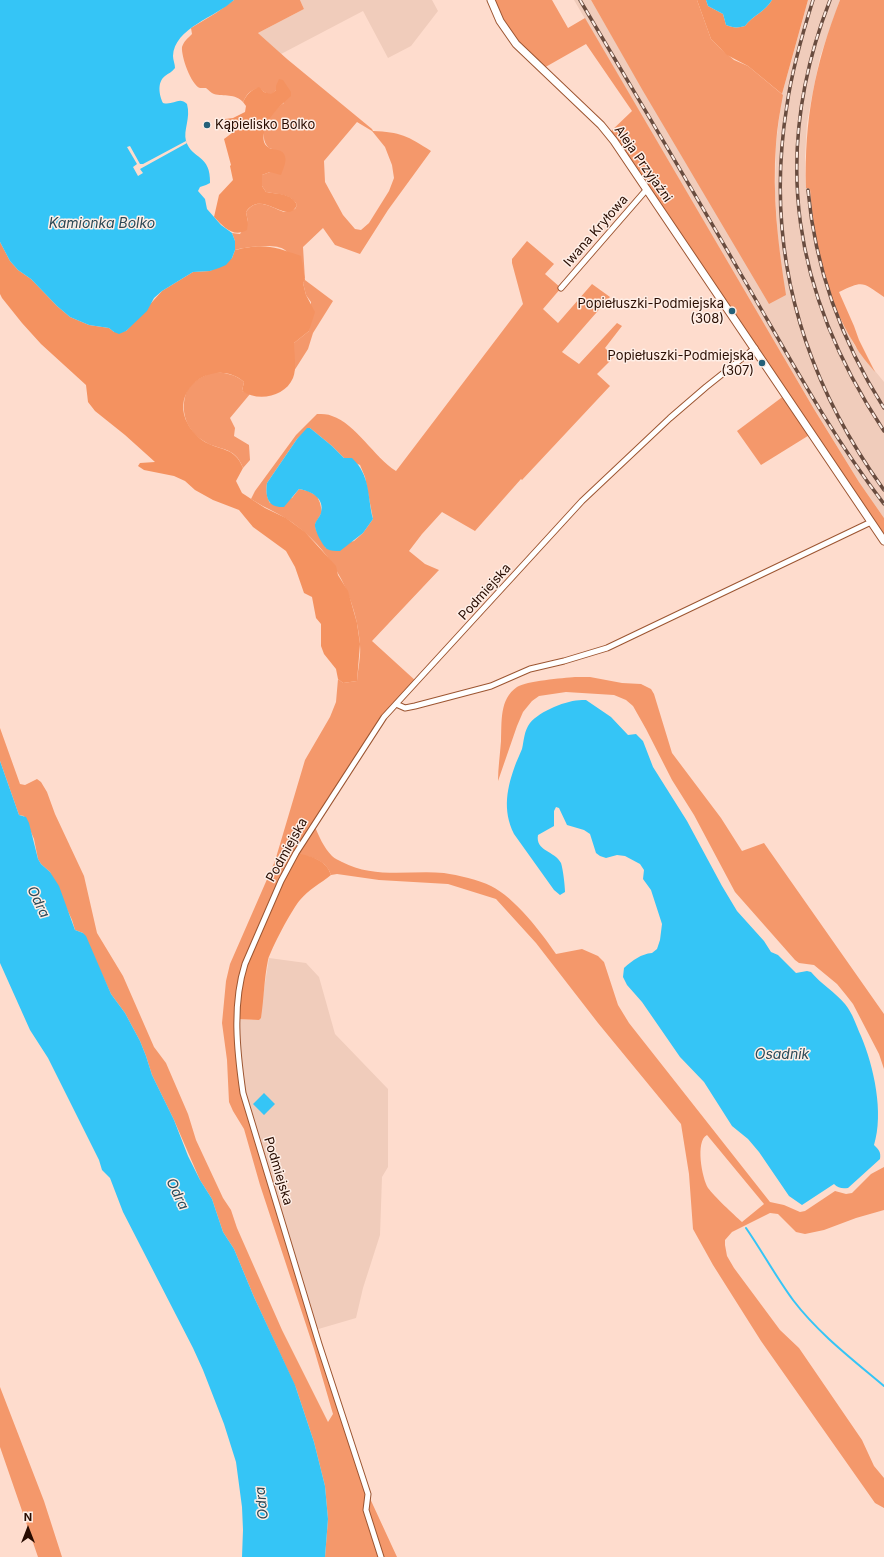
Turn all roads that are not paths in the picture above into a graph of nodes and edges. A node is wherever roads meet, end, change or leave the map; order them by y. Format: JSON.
{"nodes":[{"id":1,"x":491,"y":0,"type":"edge"},
{"id":2,"x":647,"y":189,"type":"junction"},
{"id":3,"x":561,"y":288,"type":"dead end"},
{"id":4,"x":755,"y":348,"type":"junction"},
{"id":5,"x":871,"y":522,"type":"junction"},
{"id":6,"x":884,"y":541,"type":"edge"},
{"id":7,"x":396,"y":704,"type":"junction"},
{"id":8,"x":381,"y":1557,"type":"edge"}],
"edges":[{"from":1,"to":2,"type":"main road","name":"Aleja Przyjaźni"},
{"from":2,"to":3,"type":"street","name":"Iwana Kryłowa"},
{"from":2,"to":4,"type":"main road","name":"Aleja Przyjaźni"},
{"from":4,"to":5,"type":"main road","name":"Aleja Przyjaźni"},
{"from":4,"to":7,"type":"street","name":"Podmiejska"},
{"from":5,"to":6,"type":"main road","name":"Aleja Przyjaźni"},
{"from":5,"to":7,"type":"street"},
{"from":7,"to":8,"type":"street","name":"Podmiejska"}]}
